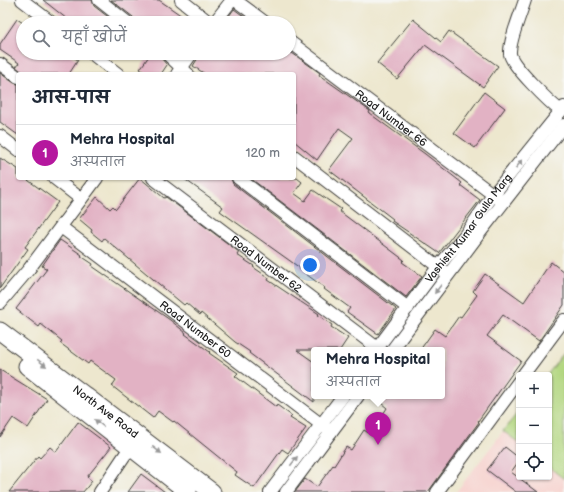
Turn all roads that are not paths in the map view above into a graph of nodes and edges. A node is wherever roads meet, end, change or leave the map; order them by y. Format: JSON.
{"nodes":[{"id":1,"x":22,"y":0,"type":"edge"},
{"id":2,"x":99,"y":0,"type":"edge"},
{"id":3,"x":181,"y":0,"type":"edge"},
{"id":4,"x":232,"y":0,"type":"edge"},
{"id":5,"x":235,"y":0,"type":"edge"},
{"id":6,"x":525,"y":0,"type":"edge"},
{"id":7,"x":43,"y":16,"type":"edge"},
{"id":8,"x":119,"y":16,"type":"edge"},
{"id":9,"x":201,"y":16,"type":"edge"},
{"id":10,"x":219,"y":16,"type":"edge"},
{"id":11,"x":257,"y":16,"type":"edge"},
{"id":12,"x":296,"y":46,"type":"edge"},
{"id":13,"x":100,"y":60,"type":"edge"},
{"id":14,"x":172,"y":60,"type":"edge"},
{"id":15,"x":188,"y":60,"type":"edge"},
{"id":16,"x":0,"y":64,"type":"edge"},
{"id":17,"x":115,"y":72,"type":"edge"},
{"id":18,"x":182,"y":72,"type":"edge"},
{"id":19,"x":16,"y":76,"type":"edge"},
{"id":20,"x":563,"y":109,"type":"edge"},
{"id":21,"x":564,"y":125,"type":"edge"},
{"id":22,"x":0,"y":136,"type":"edge"},
{"id":23,"x":16,"y":148,"type":"edge"},
{"id":24,"x":296,"y":158,"type":"edge"},
{"id":25,"x":57,"y":180,"type":"edge"},
{"id":26,"x":95,"y":180,"type":"edge"},
{"id":27,"x":155,"y":180,"type":"edge"},
{"id":28,"x":241,"y":180,"type":"edge"},
{"id":29,"x":493,"y":195,"type":"junction"},
{"id":30,"x":81,"y":199,"type":"junction"},
{"id":31,"x":503,"y":203,"type":"junction"},
{"id":32,"x":61,"y":227,"type":"junction"},
{"id":33,"x":438,"y":267,"type":"junction"},
{"id":34,"x":448,"y":275,"type":"junction"},
{"id":35,"x":0,"y":303,"type":"edge"},
{"id":36,"x":408,"y":308,"type":"junction"},
{"id":37,"x":564,"y":320,"type":"edge"},
{"id":38,"x":0,"y":331,"type":"edge"},
{"id":39,"x":0,"y":345,"type":"edge"},
{"id":40,"x":375,"y":347,"type":"edge"},
{"id":41,"x":379,"y":347,"type":"edge"},
{"id":42,"x":394,"y":347,"type":"edge"},
{"id":43,"x":525,"y":372,"type":"edge"},
{"id":44,"x":516,"y":385,"type":"edge"},
{"id":45,"x":341,"y":399,"type":"edge"},
{"id":46,"x":356,"y":399,"type":"edge"},
{"id":47,"x":321,"y":425,"type":"junction"},
{"id":48,"x":331,"y":432,"type":"junction"},
{"id":49,"x":134,"y":442,"type":"junction"},
{"id":50,"x":100,"y":492,"type":"edge"},
{"id":51,"x":188,"y":492,"type":"edge"},
{"id":52,"x":212,"y":492,"type":"edge"},
{"id":53,"x":270,"y":492,"type":"edge"},
{"id":54,"x":286,"y":492,"type":"edge"},
{"id":55,"x":437,"y":492,"type":"edge"}],
"edges":[{"from":1,"to":7,"type":"street"},
{"from":2,"to":8,"type":"street"},
{"from":3,"to":9,"type":"street"},
{"from":4,"to":10,"type":"street"},
{"from":5,"to":11,"type":"street"},
{"from":6,"to":20,"type":"street"},
{"from":12,"to":29,"type":"street","name":"Road Number 66"},
{"from":13,"to":17,"type":"street"},
{"from":14,"to":18,"type":"street"},
{"from":15,"to":18,"type":"street"},
{"from":16,"to":19,"type":"street"},
{"from":29,"to":20,"type":"street","name":"Vashisht Kumar Gulla Marg","one_way":true},
{"from":21,"to":31,"type":"street","name":"Vashisht Kumar Gulla Marg"},
{"from":22,"to":23,"type":"street"},
{"from":24,"to":33,"type":"street"},
{"from":25,"to":30,"type":"street"},
{"from":26,"to":30,"type":"street"},
{"from":27,"to":40,"type":"street","name":"Road Number 62"},
{"from":28,"to":36,"type":"street"},
{"from":29,"to":31,"type":"street","name":"Road Number 66"},
{"from":29,"to":33,"type":"street","name":"Vashisht Kumar Gulla Marg"},
{"from":30,"to":32,"type":"street"},
{"from":31,"to":34,"type":"street","name":"Vashisht Kumar Gulla Marg"},
{"from":32,"to":35,"type":"street"},
{"from":32,"to":47,"type":"street","name":"Road Number 60"},
{"from":33,"to":34,"type":"street"},
{"from":33,"to":36,"type":"street","name":"Vashisht Kumar Gulla Marg"},
{"from":34,"to":42,"type":"street","name":"Vashisht Kumar Gulla Marg","one_way":true},
{"from":36,"to":41,"type":"street","name":"Vashisht Kumar Gulla Marg"},
{"from":37,"to":43,"type":"street"},
{"from":38,"to":49,"type":"street","name":"North Ave Road","one_way":true},
{"from":49,"to":39,"type":"street","one_way":true},
{"from":44,"to":55,"type":"street"},
{"from":45,"to":47,"type":"street"},
{"from":46,"to":48,"type":"street"},
{"from":47,"to":48,"type":"street","name":"Road Number 60"},
{"from":53,"to":47,"type":"street","one_way":true},
{"from":48,"to":54,"type":"street"},
{"from":49,"to":50,"type":"street"},
{"from":49,"to":51,"type":"street"},
{"from":49,"to":52,"type":"street","name":"North Ave Road","one_way":true}]}
